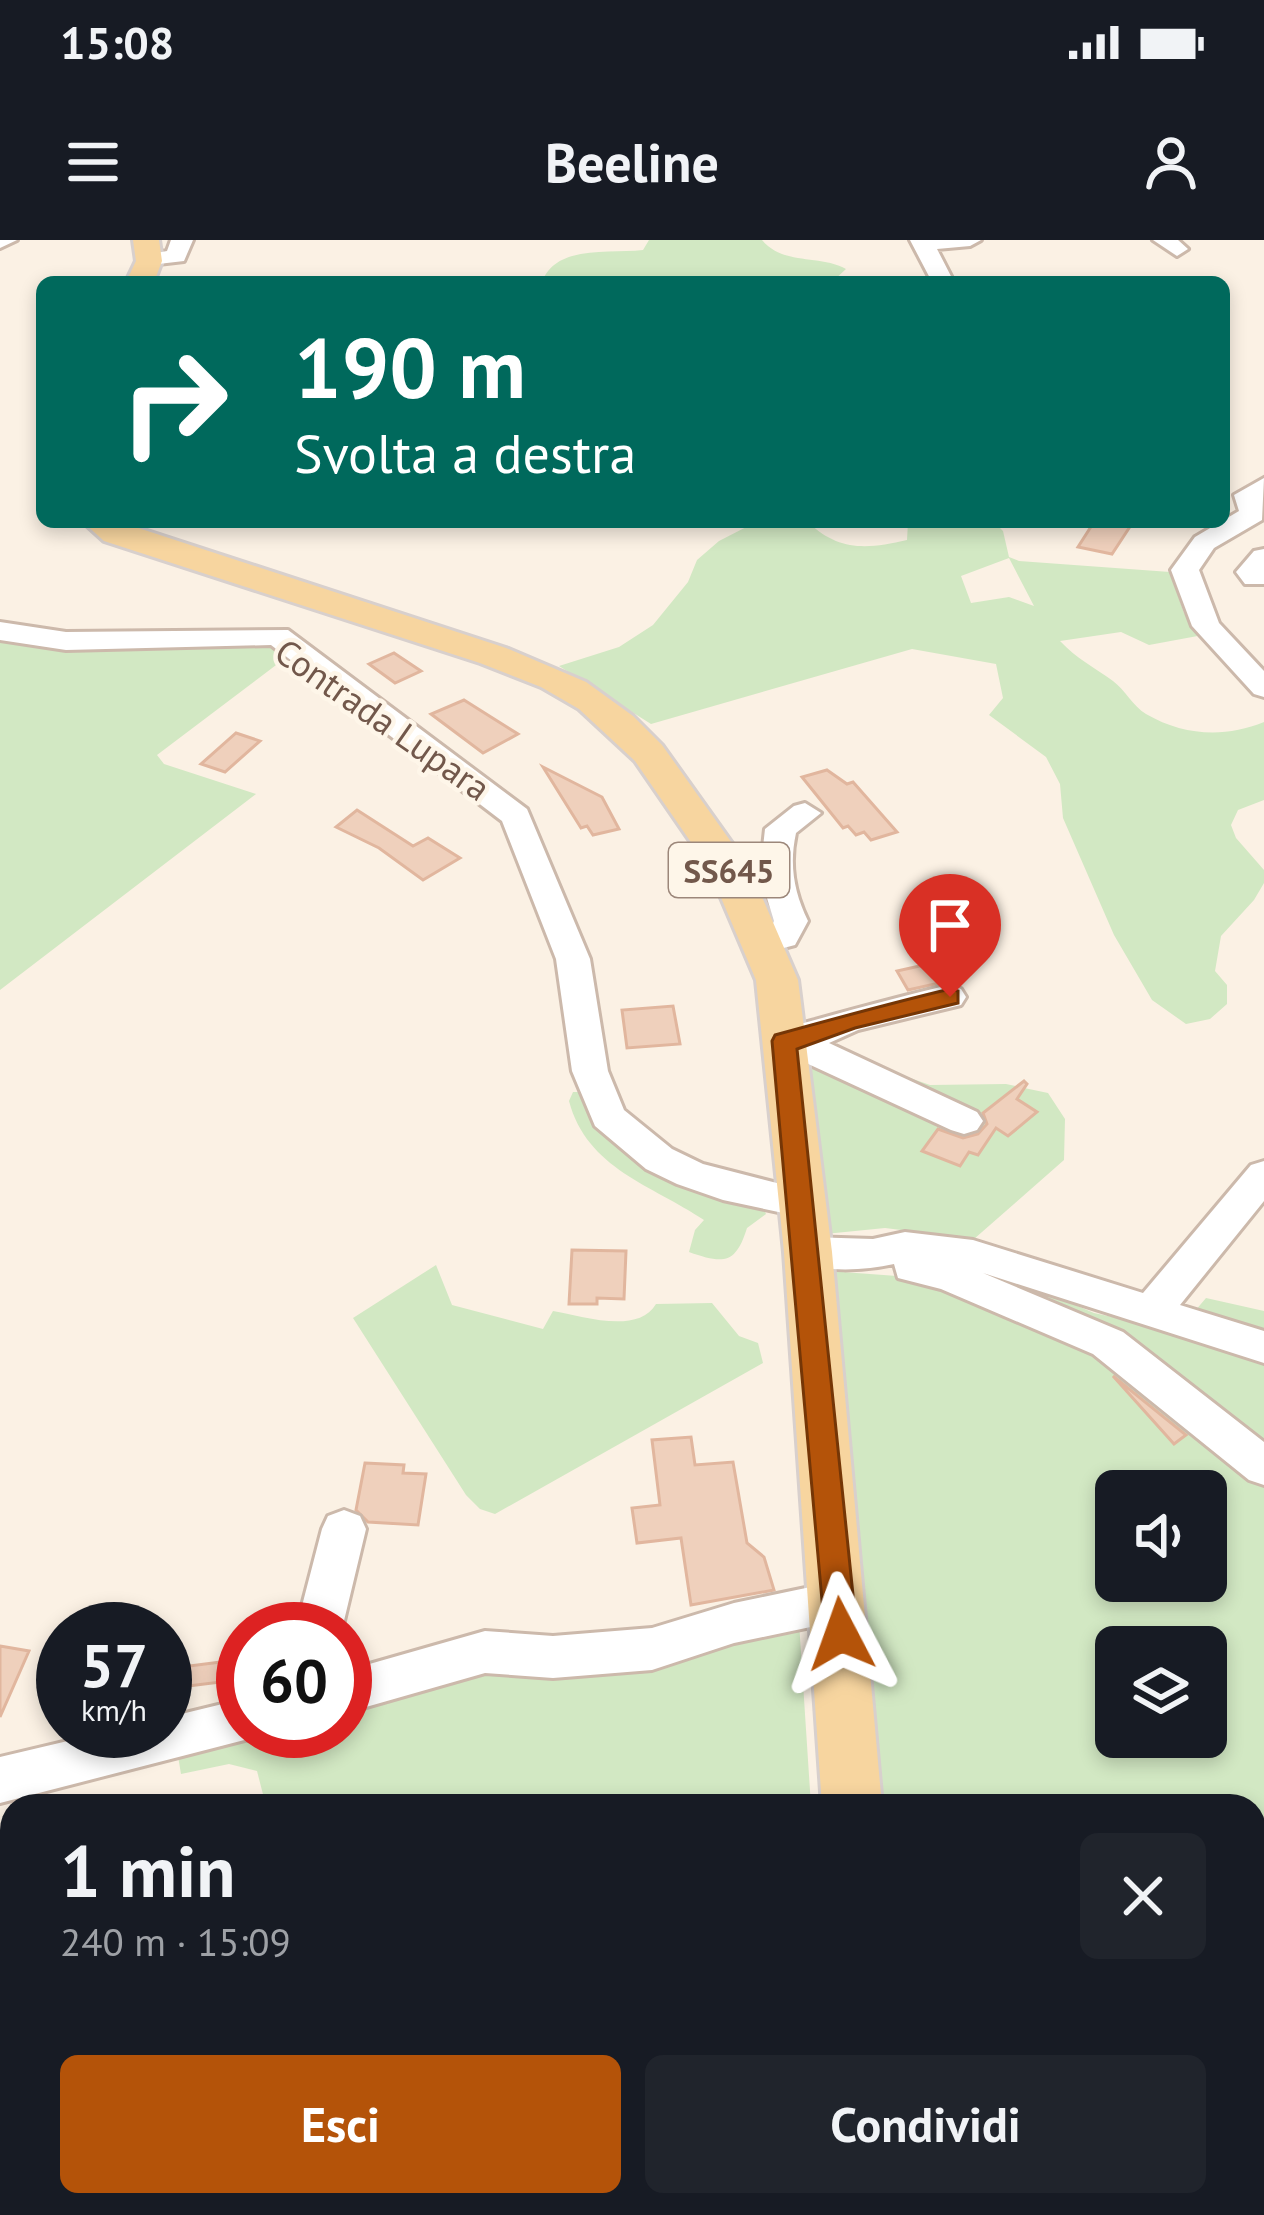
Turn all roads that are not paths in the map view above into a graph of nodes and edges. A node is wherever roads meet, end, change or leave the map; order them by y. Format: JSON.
{"nodes":[{"id":1,"x":182,"y":240,"type":"edge"},
{"id":2,"x":970,"y":240,"type":"edge"},
{"id":3,"x":922,"y":242,"type":"edge"},
{"id":4,"x":156,"y":265,"type":"edge"},
{"id":5,"x":940,"y":276,"type":"edge"},
{"id":6,"x":107,"y":528,"type":"edge"},
{"id":7,"x":1221,"y":528,"type":"edge"},
{"id":8,"x":288,"y":587,"type":"junction"},
{"id":9,"x":0,"y":632,"type":"edge"},
{"id":10,"x":278,"y":636,"type":"junction"},
{"id":11,"x":1252,"y":656,"type":"edge"},
{"id":12,"x":1264,"y":688,"type":"edge"},
{"id":13,"x":805,"y":813,"type":"dead end"},
{"id":14,"x":768,"y":941,"type":"junction"},
{"id":15,"x":950,"y":997,"type":"dead end"},
{"id":16,"x":795,"y":1040,"type":"junction"},
{"id":17,"x":964,"y":1121,"type":"dead end"},
{"id":18,"x":1264,"y":1175,"type":"edge"},
{"id":19,"x":802,"y":1203,"type":"junction"},
{"id":20,"x":808,"y":1252,"type":"junction"},
{"id":21,"x":873,"y":1254,"type":"junction"},
{"id":22,"x":1153,"y":1309,"type":"junction"},
{"id":23,"x":1264,"y":1347,"type":"edge"},
{"id":24,"x":1264,"y":1467,"type":"edge"},
{"id":25,"x":344,"y":1529,"type":"dead end"},
{"id":26,"x":839,"y":1601,"type":"junction"},
{"id":27,"x":326,"y":1602,"type":"edge"},
{"id":28,"x":372,"y":1684,"type":"edge"},
{"id":29,"x":216,"y":1727,"type":"edge"},
{"id":30,"x":0,"y":1780,"type":"edge"},
{"id":31,"x":851,"y":1794,"type":"edge"}],
"edges":[{"from":1,"to":4,"type":"street"},
{"from":2,"to":3,"type":"street"},
{"from":3,"to":5,"type":"street"},
{"from":6,"to":8,"type":"main road","number":"SS645"},
{"from":7,"to":11,"type":"street"},
{"from":8,"to":10,"type":"street"},
{"from":8,"to":14,"type":"main road","number":"SS645"},
{"from":9,"to":10,"type":"street","name":"Contrada Lupara"},
{"from":10,"to":19,"type":"street","name":"Contrada Lupara"},
{"from":11,"to":12,"type":"street"},
{"from":13,"to":14,"type":"street"},
{"from":14,"to":16,"type":"main road","number":"SS645"},
{"from":15,"to":16,"type":"street"},
{"from":16,"to":17,"type":"street"},
{"from":16,"to":19,"type":"main road","number":"SS645"},
{"from":18,"to":22,"type":"street"},
{"from":19,"to":20,"type":"main road","number":"SS645"},
{"from":20,"to":21,"type":"street"},
{"from":20,"to":26,"type":"main road","number":"SS645"},
{"from":21,"to":22,"type":"street"},
{"from":21,"to":24,"type":"street"},
{"from":22,"to":23,"type":"street"},
{"from":25,"to":27,"type":"street"},
{"from":26,"to":28,"type":"street"},
{"from":26,"to":31,"type":"main road","number":"SS645"},
{"from":29,"to":30,"type":"street"}]}
